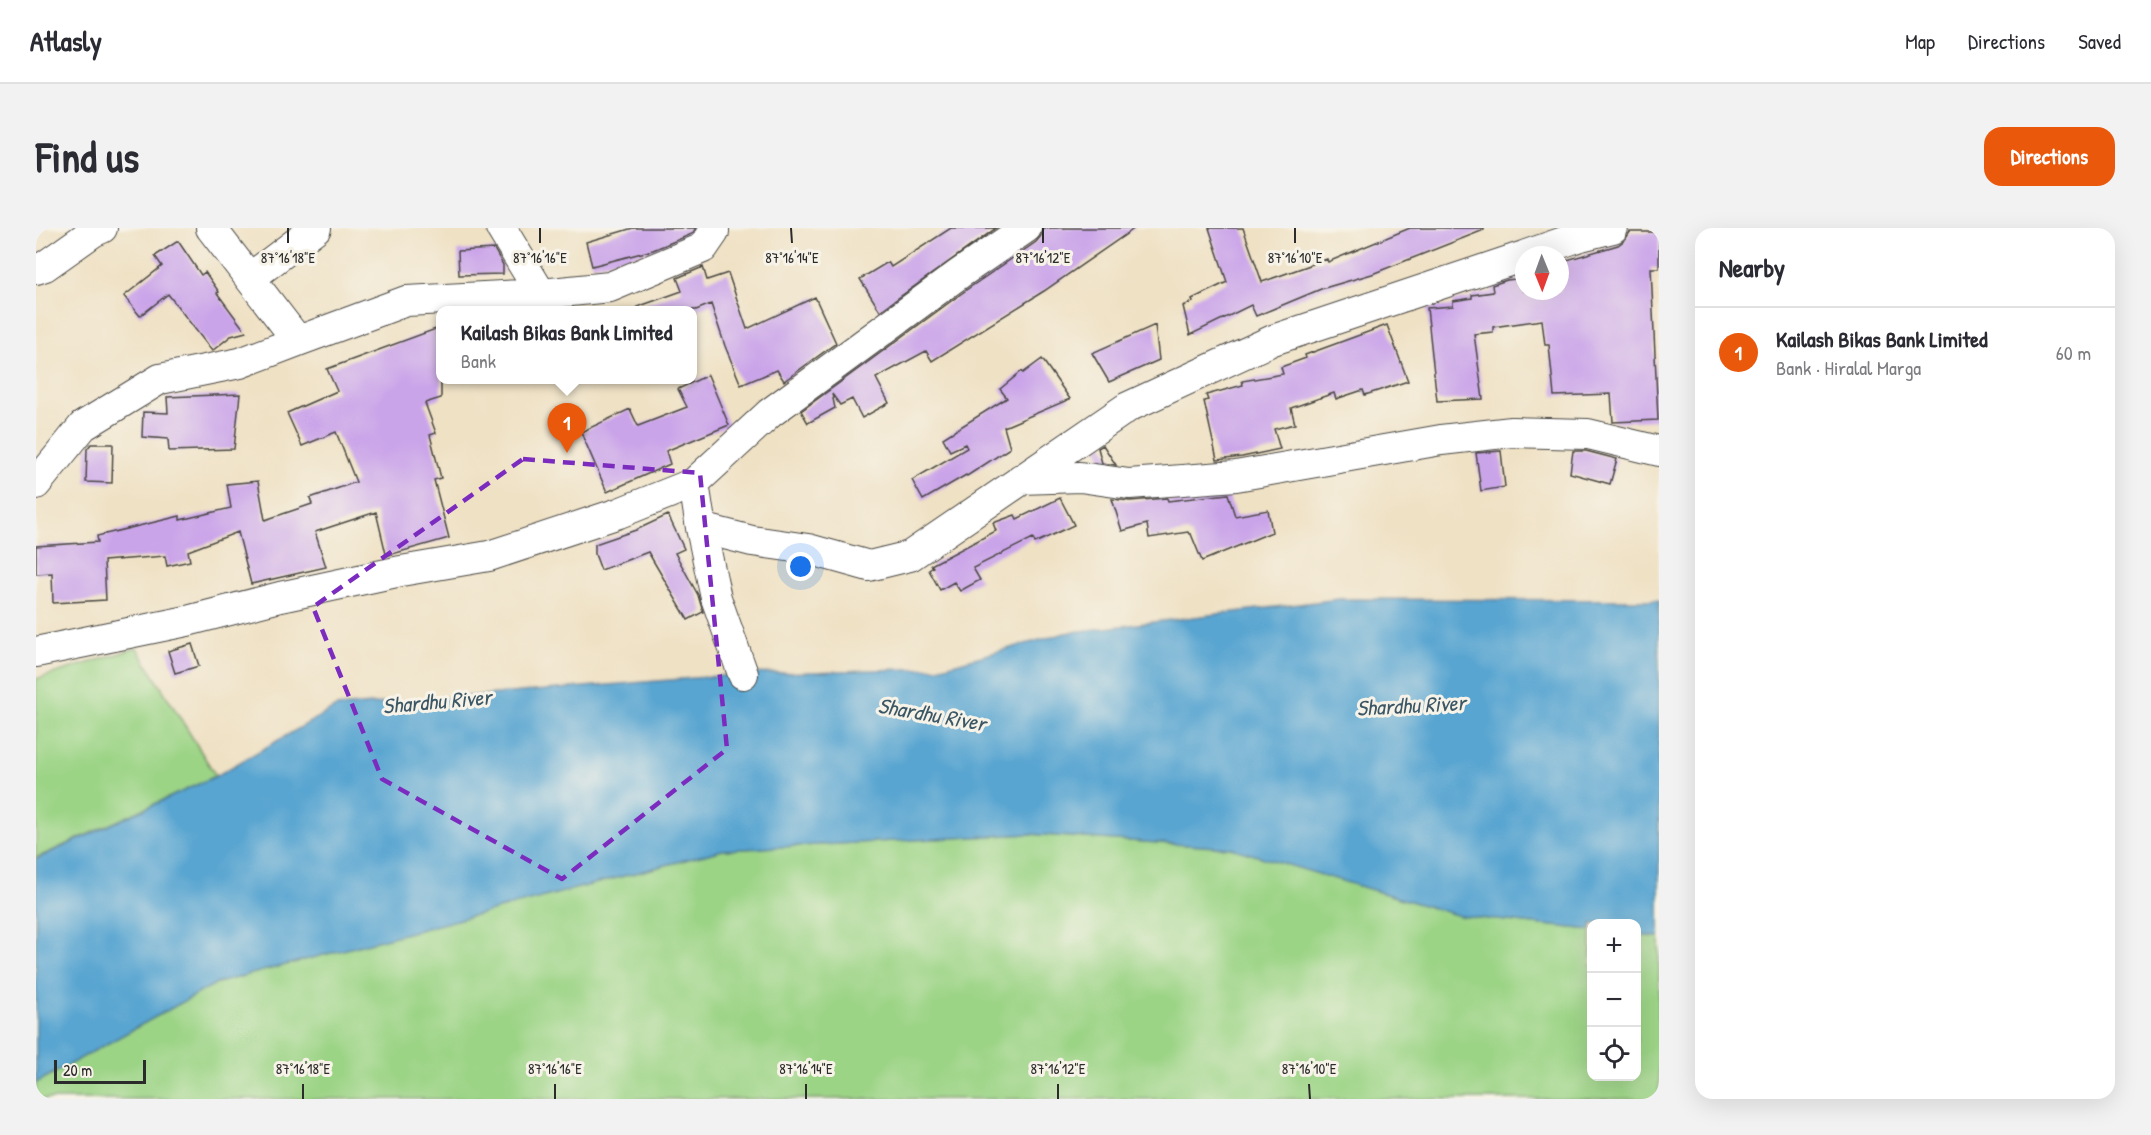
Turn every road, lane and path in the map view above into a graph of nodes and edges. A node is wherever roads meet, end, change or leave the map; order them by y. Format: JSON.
{"nodes":[{"id":1,"x":102,"y":228,"type":"edge"},
{"id":2,"x":211,"y":228,"type":"edge"},
{"id":3,"x":316,"y":228,"type":"edge"},
{"id":4,"x":501,"y":228,"type":"edge"},
{"id":5,"x":714,"y":228,"type":"edge"},
{"id":6,"x":1026,"y":228,"type":"edge"},
{"id":7,"x":1613,"y":228,"type":"edge"},
{"id":8,"x":1552,"y":246,"type":"edge"},
{"id":9,"x":1515,"y":258,"type":"edge"},
{"id":10,"x":36,"y":269,"type":"edge"},
{"id":11,"x":250,"y":279,"type":"junction"},
{"id":12,"x":541,"y":294,"type":"junction"},
{"id":13,"x":298,"y":341,"type":"junction"},
{"id":14,"x":1659,"y":452,"type":"edge"},
{"id":15,"x":1021,"y":479,"type":"junction"},
{"id":16,"x":694,"y":483,"type":"junction"},
{"id":17,"x":36,"y":484,"type":"edge"},
{"id":18,"x":701,"y":528,"type":"junction"},
{"id":19,"x":36,"y":652,"type":"edge"},
{"id":20,"x":743,"y":674,"type":"dead end"}],
"edges":[{"from":1,"to":10,"type":"street"},
{"from":2,"to":11,"type":"street"},
{"from":3,"to":11,"type":"street"},
{"from":4,"to":12,"type":"street"},
{"from":5,"to":12,"type":"street"},
{"from":6,"to":16,"type":"street"},
{"from":7,"to":8,"type":"street"},
{"from":9,"to":15,"type":"street"},
{"from":11,"to":13,"type":"street"},
{"from":12,"to":13,"type":"street"},
{"from":13,"to":17,"type":"street"},
{"from":14,"to":15,"type":"street"},
{"from":15,"to":18,"type":"street"},
{"from":16,"to":18,"type":"street"},
{"from":16,"to":19,"type":"street"},
{"from":18,"to":20,"type":"street"}]}
